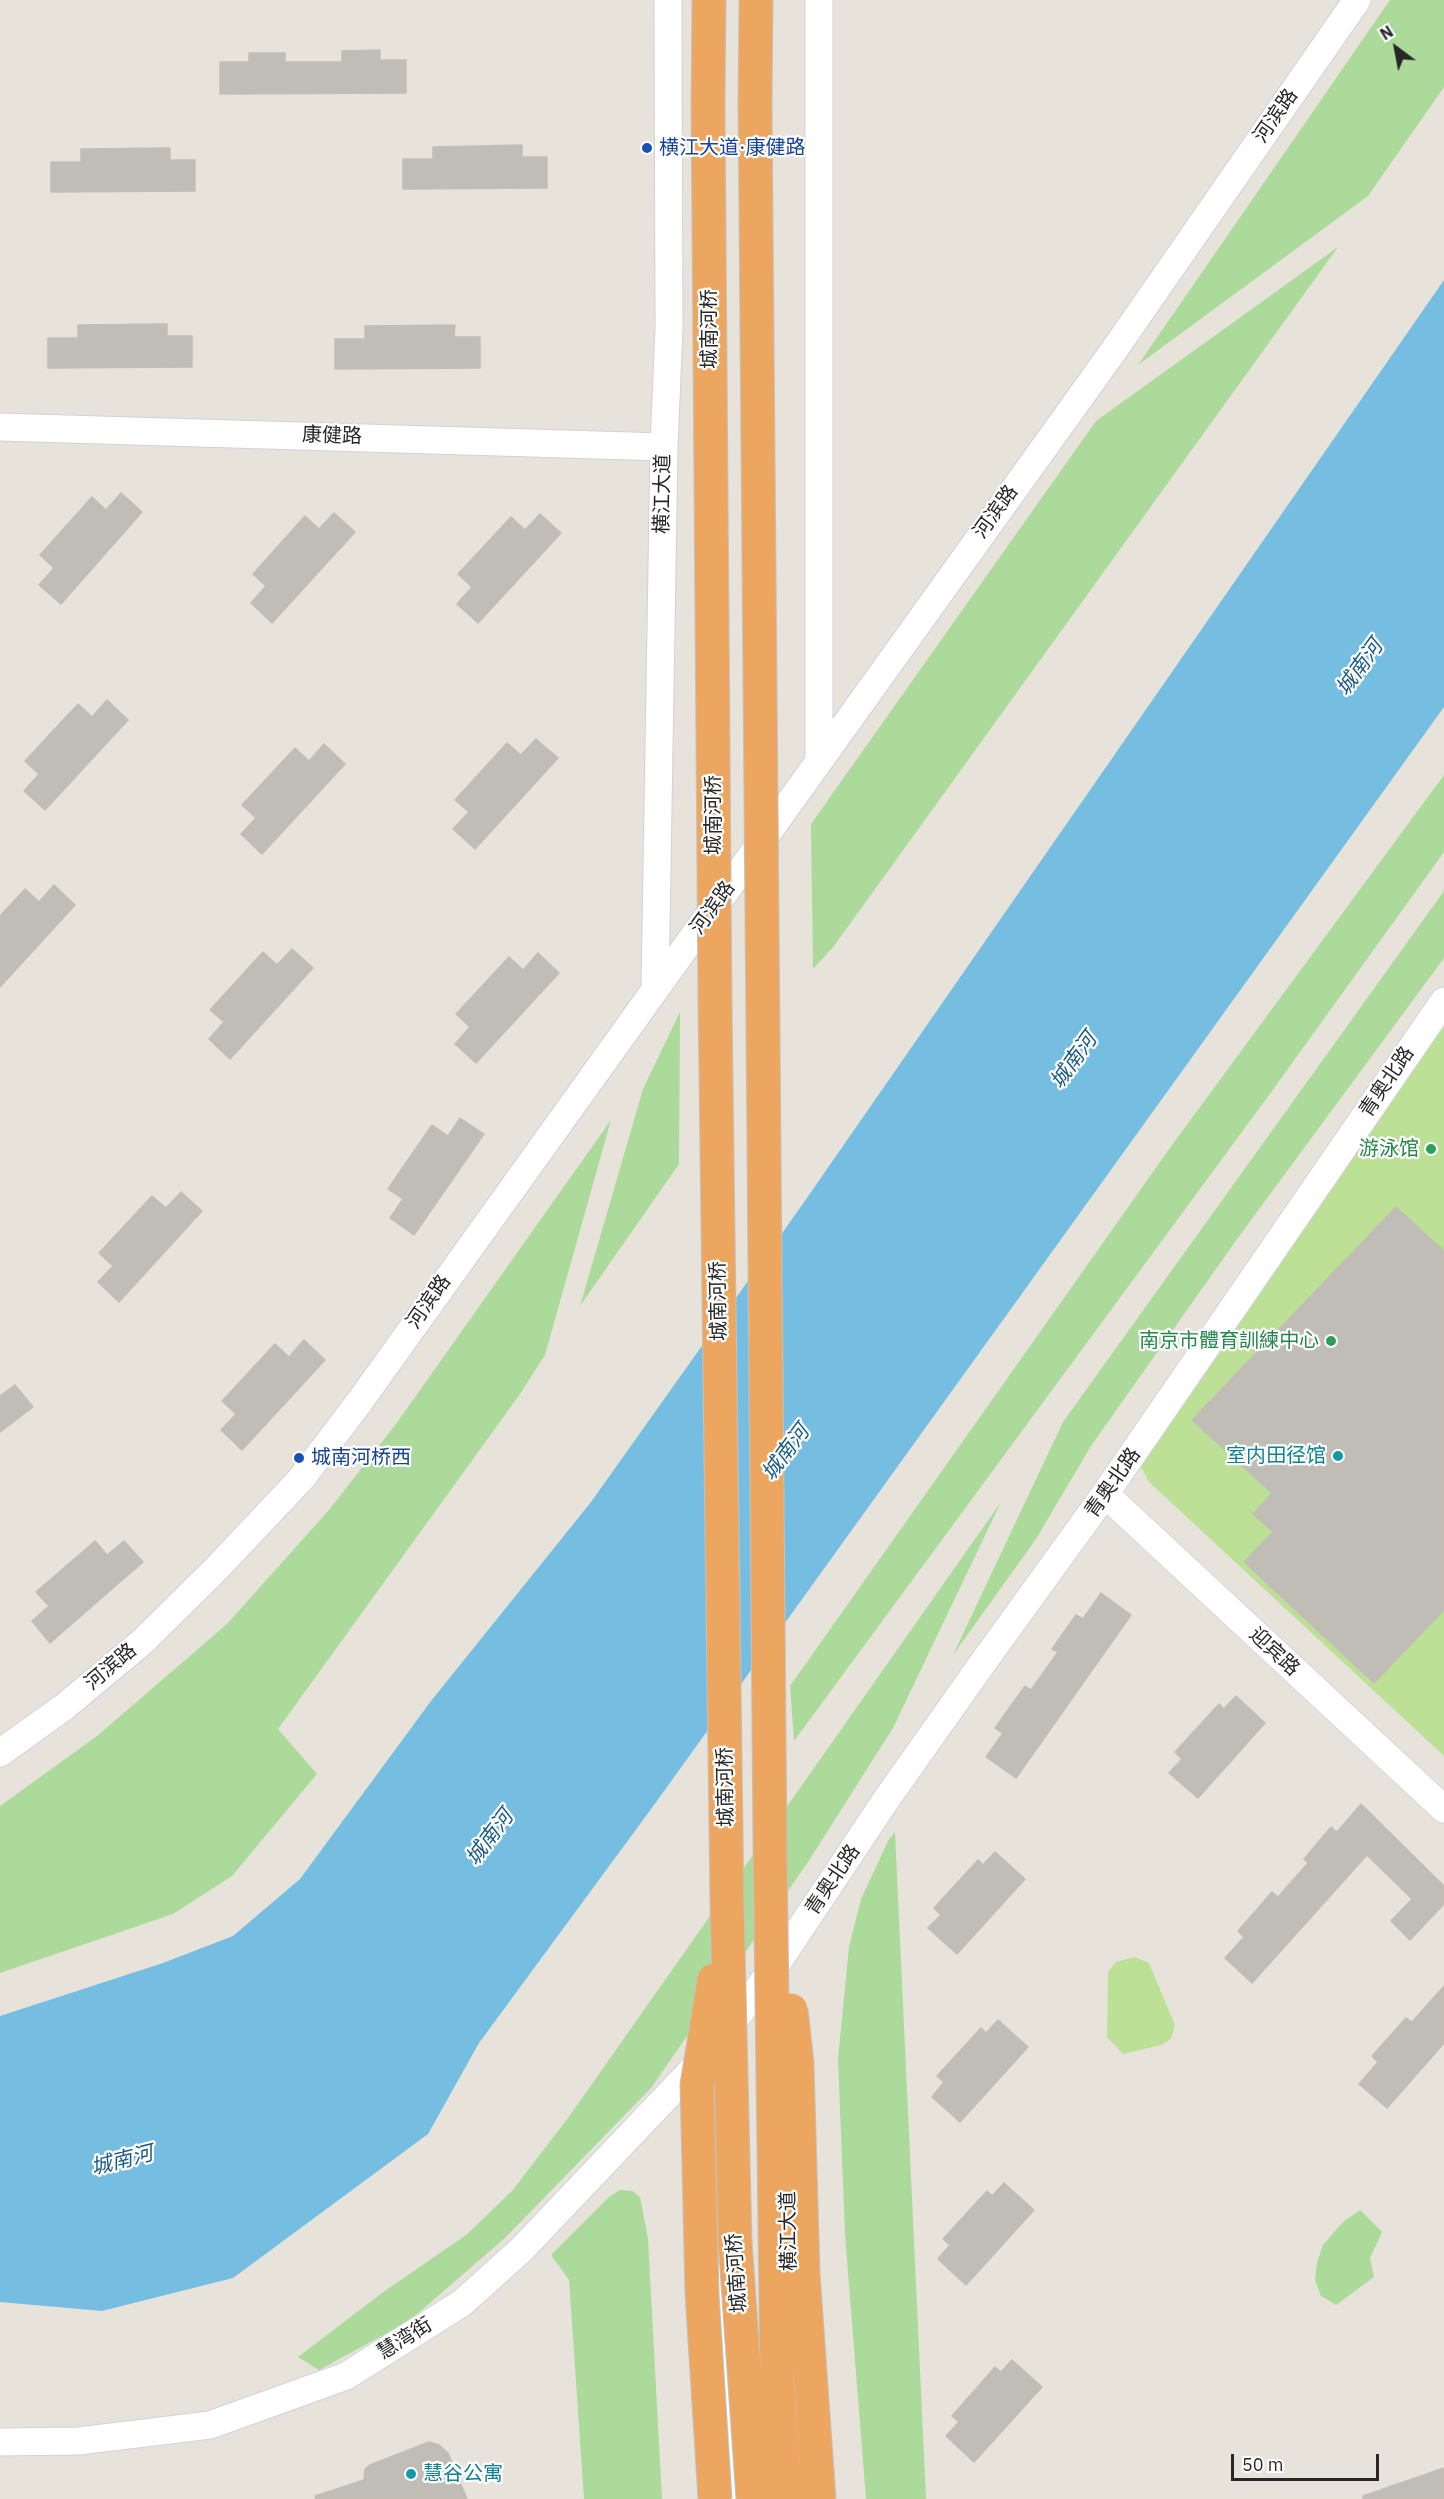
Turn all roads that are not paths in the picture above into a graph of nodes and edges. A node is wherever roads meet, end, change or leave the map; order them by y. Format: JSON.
{"nodes":[{"id":1,"x":668,"y":0,"type":"edge"},
{"id":2,"x":709,"y":0,"type":"edge"},
{"id":3,"x":756,"y":0,"type":"edge"},
{"id":4,"x":819,"y":0,"type":"edge"},
{"id":5,"x":1357,"y":0,"type":"edge"},
{"id":6,"x":0,"y":427,"type":"edge"},
{"id":7,"x":664,"y":447,"type":"junction"},
{"id":8,"x":819,"y":760,"type":"junction"},
{"id":9,"x":655,"y":988,"type":"junction"},
{"id":10,"x":1444,"y":1001,"type":"edge"},
{"id":11,"x":1106,"y":1494,"type":"junction"},
{"id":12,"x":0,"y":1754,"type":"edge"},
{"id":13,"x":1444,"y":1809,"type":"edge"},
{"id":14,"x":770,"y":1848,"type":"junction"},
{"id":15,"x":727,"y":1905,"type":"junction"},
{"id":16,"x":778,"y":1962,"type":"junction"},
{"id":17,"x":713,"y":2048,"type":"junction"},
{"id":18,"x":0,"y":2442,"type":"edge"},
{"id":19,"x":715,"y":2499,"type":"edge"},
{"id":20,"x":734,"y":2499,"type":"edge"},
{"id":21,"x":753,"y":2499,"type":"edge"},
{"id":22,"x":786,"y":2499,"type":"edge"},
{"id":23,"x":803,"y":2499,"type":"edge"},
{"id":24,"x":819,"y":2499,"type":"edge"}],
"edges":[{"from":1,"to":7,"type":"street","name":"横江大道"},
{"from":2,"to":15,"type":"highway","name":"城南河桥","bridge":true},
{"from":3,"to":14,"type":"highway","name":"城南河桥","bridge":true},
{"from":4,"to":8,"type":"street"},
{"from":5,"to":8,"type":"street","name":"河滨路"},
{"from":6,"to":7,"type":"street","name":"康健路"},
{"from":7,"to":9,"type":"street","name":"横江大道"},
{"from":8,"to":9,"type":"street","name":"河滨路"},
{"from":9,"to":12,"type":"street","name":"河滨路"},
{"from":10,"to":11,"type":"street","name":"青奥北路"},
{"from":11,"to":13,"type":"street","name":"迎宾路"},
{"from":11,"to":16,"type":"street","name":"青奥北路"},
{"from":14,"to":22,"type":"highway","name":"城南河桥","bridge":true},
{"from":14,"to":24,"type":"highway","bridge":true},
{"from":15,"to":19,"type":"highway","bridge":true},
{"from":15,"to":21,"type":"highway","name":"城南河桥","bridge":true},
{"from":16,"to":17,"type":"street","name":"青奥北路"},
{"from":16,"to":23,"type":"street","name":"横江大道"},
{"from":17,"to":18,"type":"street","name":"慧湾街"},
{"from":17,"to":20,"type":"street"}]}
